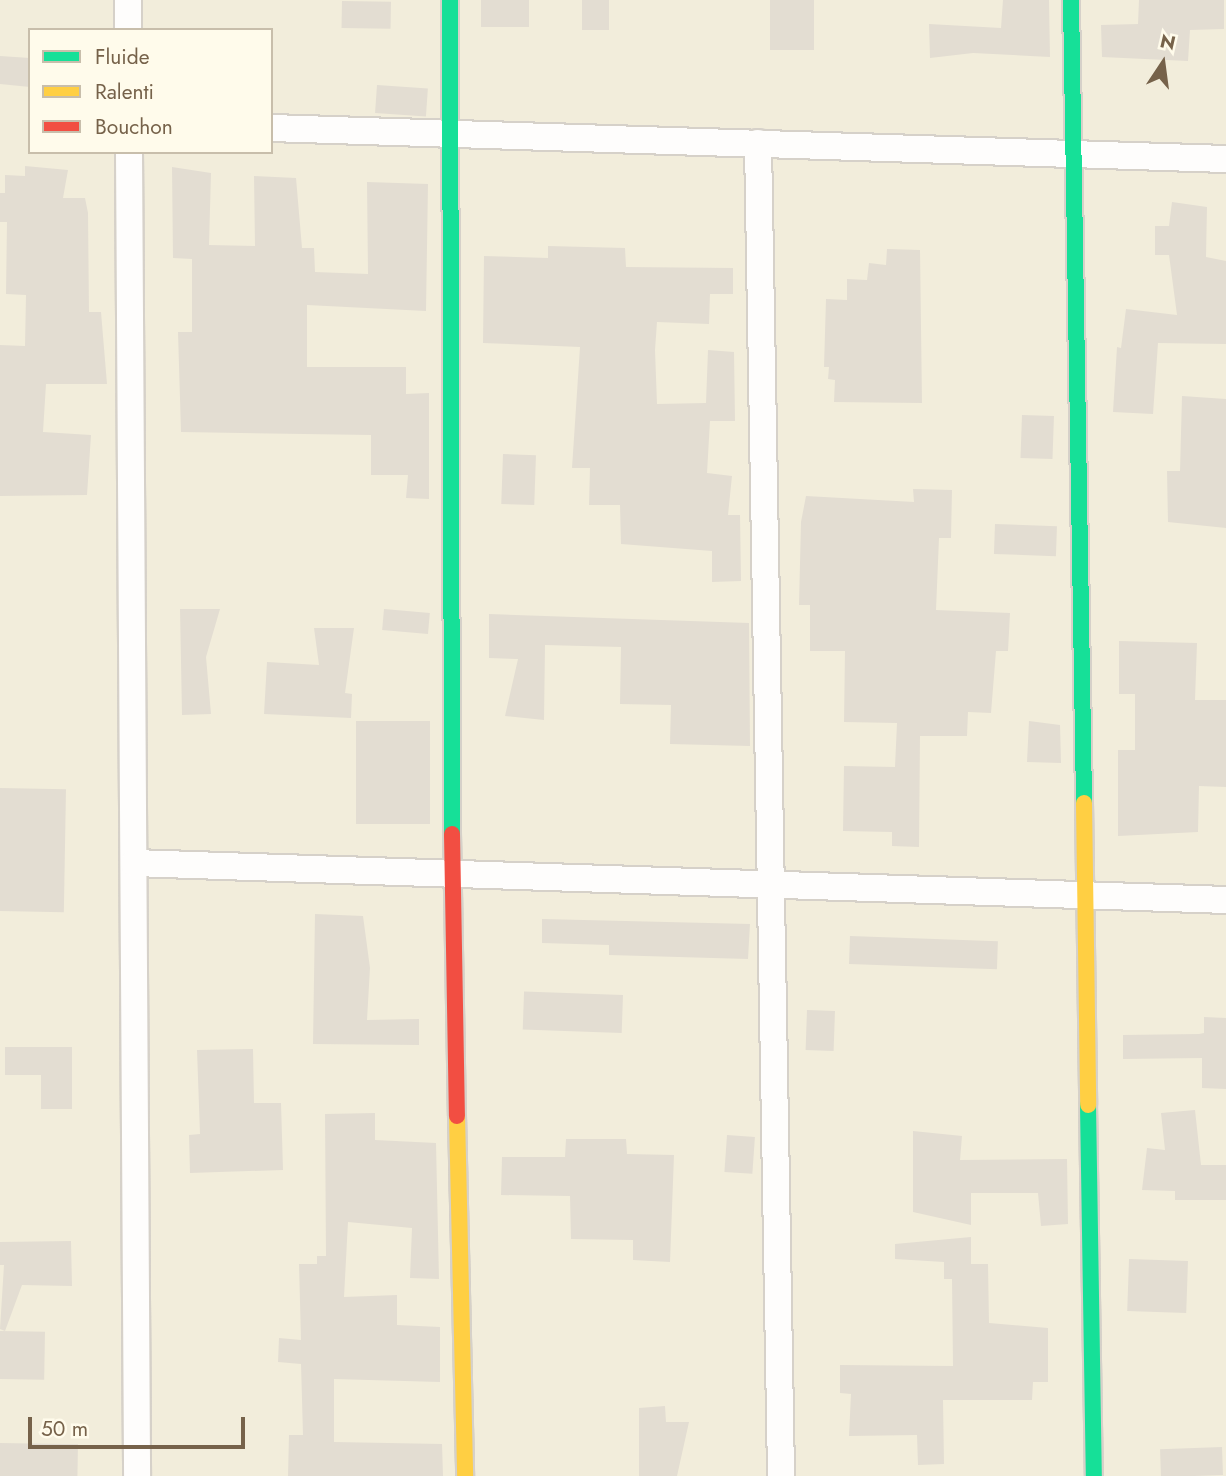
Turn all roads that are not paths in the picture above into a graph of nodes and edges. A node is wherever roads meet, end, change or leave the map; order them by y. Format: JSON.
{"nodes":[{"id":1,"x":128,"y":0,"type":"edge"},
{"id":2,"x":450,"y":0,"type":"edge"},
{"id":3,"x":1071,"y":0,"type":"edge"},
{"id":4,"x":128,"y":28,"type":"edge"},
{"id":5,"x":273,"y":128,"type":"edge"},
{"id":6,"x":454,"y":135,"type":"junction"},
{"id":7,"x":758,"y":143,"type":"junction"},
{"id":8,"x":1073,"y":153,"type":"junction"},
{"id":9,"x":129,"y":154,"type":"edge"},
{"id":10,"x":1226,"y":159,"type":"edge"},
{"id":11,"x":134,"y":863,"type":"junction"},
{"id":12,"x":452,"y":874,"type":"junction"},
{"id":13,"x":770,"y":885,"type":"junction"},
{"id":14,"x":1085,"y":896,"type":"junction"},
{"id":15,"x":1226,"y":900,"type":"edge"},
{"id":16,"x":137,"y":1476,"type":"edge"},
{"id":17,"x":465,"y":1476,"type":"edge"},
{"id":18,"x":781,"y":1476,"type":"edge"},
{"id":19,"x":1094,"y":1476,"type":"edge"}],
"edges":[{"from":1,"to":4,"type":"street"},
{"from":2,"to":6,"type":"street"},
{"from":3,"to":8,"type":"street"},
{"from":5,"to":6,"type":"street"},
{"from":6,"to":7,"type":"street"},
{"from":6,"to":12,"type":"street"},
{"from":7,"to":8,"type":"street"},
{"from":7,"to":13,"type":"street"},
{"from":8,"to":10,"type":"street"},
{"from":8,"to":14,"type":"street"},
{"from":9,"to":11,"type":"street"},
{"from":11,"to":12,"type":"street"},
{"from":11,"to":16,"type":"street"},
{"from":12,"to":13,"type":"street"},
{"from":12,"to":17,"type":"street"},
{"from":13,"to":14,"type":"street"},
{"from":13,"to":18,"type":"street"},
{"from":14,"to":15,"type":"street"},
{"from":14,"to":19,"type":"street"}]}
